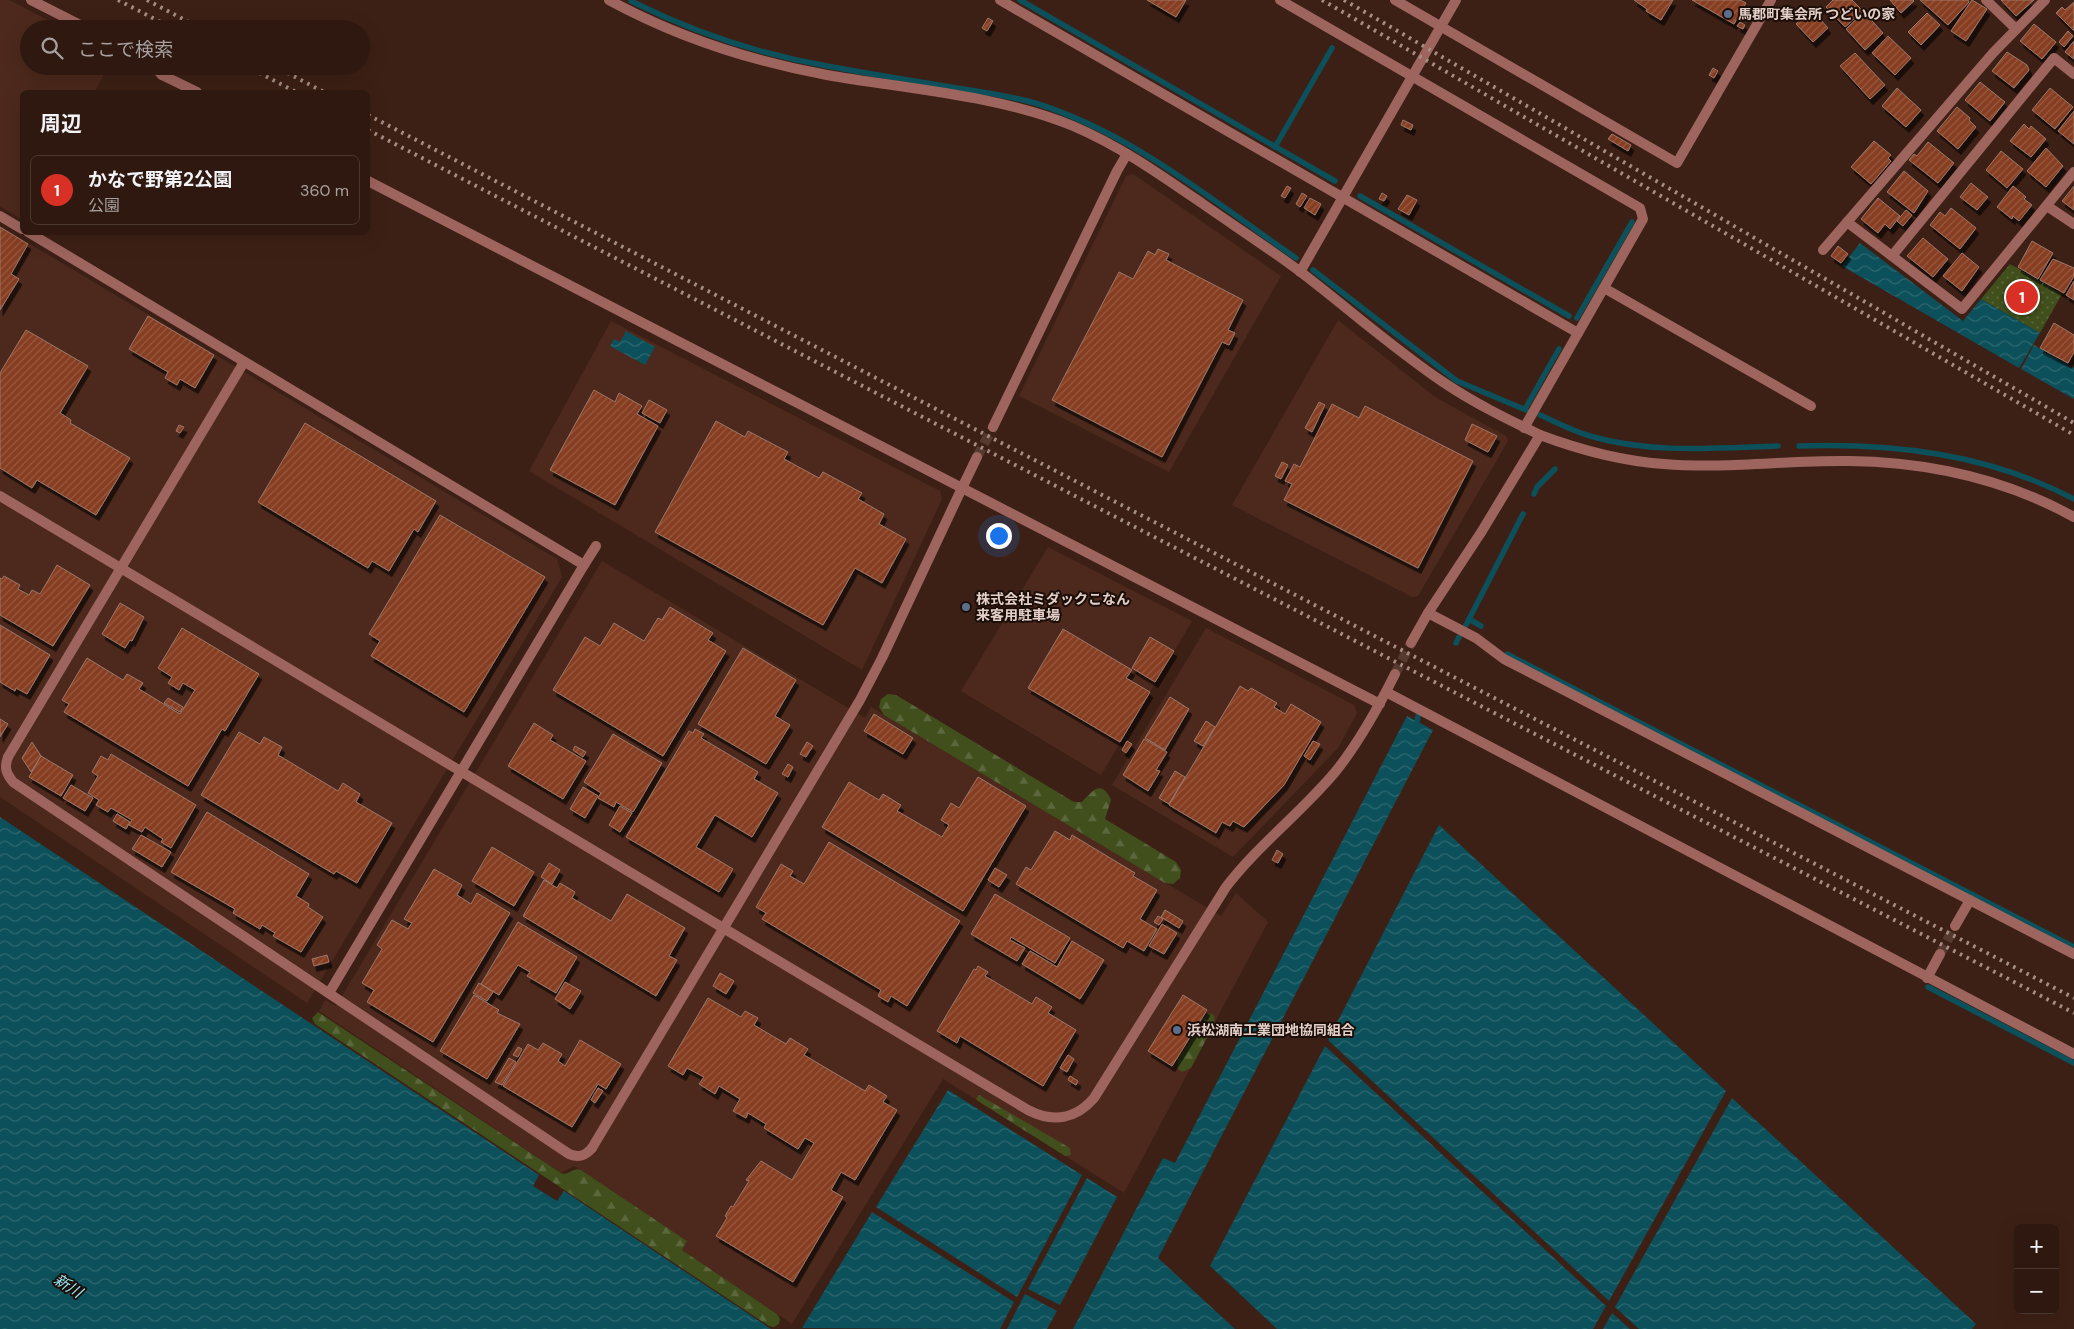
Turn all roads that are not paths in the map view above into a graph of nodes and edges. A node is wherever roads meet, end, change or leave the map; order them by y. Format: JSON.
{"nodes":[{"id":1,"x":31,"y":0,"type":"edge"},
{"id":2,"x":1000,"y":0,"type":"edge"},
{"id":3,"x":1280,"y":0,"type":"edge"},
{"id":4,"x":1395,"y":0,"type":"edge"},
{"id":5,"x":1456,"y":0,"type":"edge"},
{"id":6,"x":1771,"y":0,"type":"edge"},
{"id":7,"x":1986,"y":0,"type":"edge"},
{"id":8,"x":2044,"y":0,"type":"edge"},
{"id":9,"x":616,"y":2,"type":"edge"},
{"id":10,"x":70,"y":20,"type":"edge"},
{"id":11,"x":1440,"y":26,"type":"junction"},
{"id":12,"x":2016,"y":29,"type":"junction"},
{"id":13,"x":2074,"y":74,"type":"edge"},
{"id":14,"x":164,"y":75,"type":"edge"},
{"id":15,"x":1412,"y":76,"type":"junction"},
{"id":16,"x":193,"y":90,"type":"edge"},
{"id":17,"x":1127,"y":154,"type":"junction"},
{"id":18,"x":2074,"y":172,"type":"edge"},
{"id":19,"x":370,"y":181,"type":"edge"},
{"id":20,"x":1343,"y":198,"type":"junction"},
{"id":21,"x":2047,"y":206,"type":"junction"},
{"id":22,"x":0,"y":216,"type":"edge"},
{"id":23,"x":1846,"y":222,"type":"junction"},
{"id":24,"x":2074,"y":224,"type":"edge"},
{"id":25,"x":20,"y":228,"type":"edge"},
{"id":26,"x":33,"y":235,"type":"edge"},
{"id":27,"x":1823,"y":250,"type":"dead end"},
{"id":28,"x":1892,"y":256,"type":"junction"},
{"id":29,"x":1300,"y":272,"type":"junction"},
{"id":30,"x":1604,"y":288,"type":"junction"},
{"id":31,"x":1578,"y":333,"type":"junction"},
{"id":32,"x":244,"y":362,"type":"junction"},
{"id":33,"x":1811,"y":406,"type":"dead end"},
{"id":34,"x":993,"y":427,"type":"tunnel mouth"},
{"id":35,"x":1524,"y":428,"type":"junction"},
{"id":36,"x":1540,"y":435,"type":"junction"},
{"id":37,"x":978,"y":457,"type":"tunnel mouth"},
{"id":38,"x":962,"y":488,"type":"junction"},
{"id":39,"x":0,"y":496,"type":"edge"},
{"id":40,"x":2074,"y":517,"type":"edge"},
{"id":41,"x":596,"y":546,"type":"dead end"},
{"id":42,"x":584,"y":565,"type":"junction"},
{"id":43,"x":121,"y":568,"type":"junction"},
{"id":44,"x":1428,"y":613,"type":"junction"},
{"id":45,"x":1411,"y":643,"type":"tunnel mouth"},
{"id":46,"x":1395,"y":674,"type":"tunnel mouth"},
{"id":47,"x":1386,"y":692,"type":"junction"},
{"id":48,"x":1380,"y":704,"type":"junction"},
{"id":49,"x":461,"y":771,"type":"junction"},
{"id":50,"x":1970,"y":900,"type":"junction"},
{"id":51,"x":1955,"y":926,"type":"tunnel mouth"},
{"id":52,"x":724,"y":928,"type":"junction"},
{"id":53,"x":1940,"y":954,"type":"tunnel mouth"},
{"id":54,"x":2074,"y":954,"type":"edge"},
{"id":55,"x":1927,"y":978,"type":"junction"},
{"id":56,"x":329,"y":993,"type":"junction"},
{"id":57,"x":2074,"y":1054,"type":"edge"}],
"edges":[{"from":1,"to":10,"type":"street"},
{"from":2,"to":20,"type":"street"},
{"from":3,"to":15,"type":"street"},
{"from":4,"to":11,"type":"street"},
{"from":5,"to":11,"type":"street"},
{"from":6,"to":11,"type":"street"},
{"from":7,"to":12,"type":"street"},
{"from":8,"to":12,"type":"street"},
{"from":9,"to":17,"type":"street"},
{"from":11,"to":15,"type":"street"},
{"from":12,"to":23,"type":"street"},
{"from":13,"to":28,"type":"street"},
{"from":14,"to":16,"type":"street"},
{"from":15,"to":20,"type":"street"},
{"from":15,"to":30,"type":"street"},
{"from":17,"to":29,"type":"street"},
{"from":17,"to":34,"type":"street"},
{"from":18,"to":21,"type":"street"},
{"from":19,"to":38,"type":"street"},
{"from":20,"to":29,"type":"street"},
{"from":20,"to":31,"type":"street"},
{"from":21,"to":24,"type":"street"},
{"from":21,"to":28,"type":"street"},
{"from":22,"to":25,"type":"street"},
{"from":23,"to":27,"type":"street"},
{"from":23,"to":28,"type":"street"},
{"from":26,"to":32,"type":"street"},
{"from":29,"to":35,"type":"street"},
{"from":30,"to":31,"type":"street"},
{"from":30,"to":33,"type":"street"},
{"from":31,"to":35,"type":"street"},
{"from":32,"to":42,"type":"street"},
{"from":32,"to":43,"type":"street"},
{"from":35,"to":36,"type":"street"},
{"from":36,"to":40,"type":"street"},
{"from":36,"to":44,"type":"street"},
{"from":37,"to":38,"type":"street"},
{"from":38,"to":48,"type":"street"},
{"from":38,"to":52,"type":"street"},
{"from":39,"to":43,"type":"street"},
{"from":41,"to":42,"type":"street"},
{"from":42,"to":49,"type":"street"},
{"from":43,"to":49,"type":"street"},
{"from":43,"to":56,"type":"street"},
{"from":44,"to":45,"type":"street"},
{"from":44,"to":50,"type":"street"},
{"from":46,"to":47,"type":"street"},
{"from":47,"to":48,"type":"street"},
{"from":47,"to":55,"type":"street"},
{"from":48,"to":52,"type":"street"},
{"from":49,"to":52,"type":"street"},
{"from":49,"to":56,"type":"street"},
{"from":50,"to":51,"type":"street"},
{"from":50,"to":54,"type":"street"},
{"from":52,"to":56,"type":"street"},
{"from":53,"to":55,"type":"street"},
{"from":55,"to":57,"type":"street"}]}
